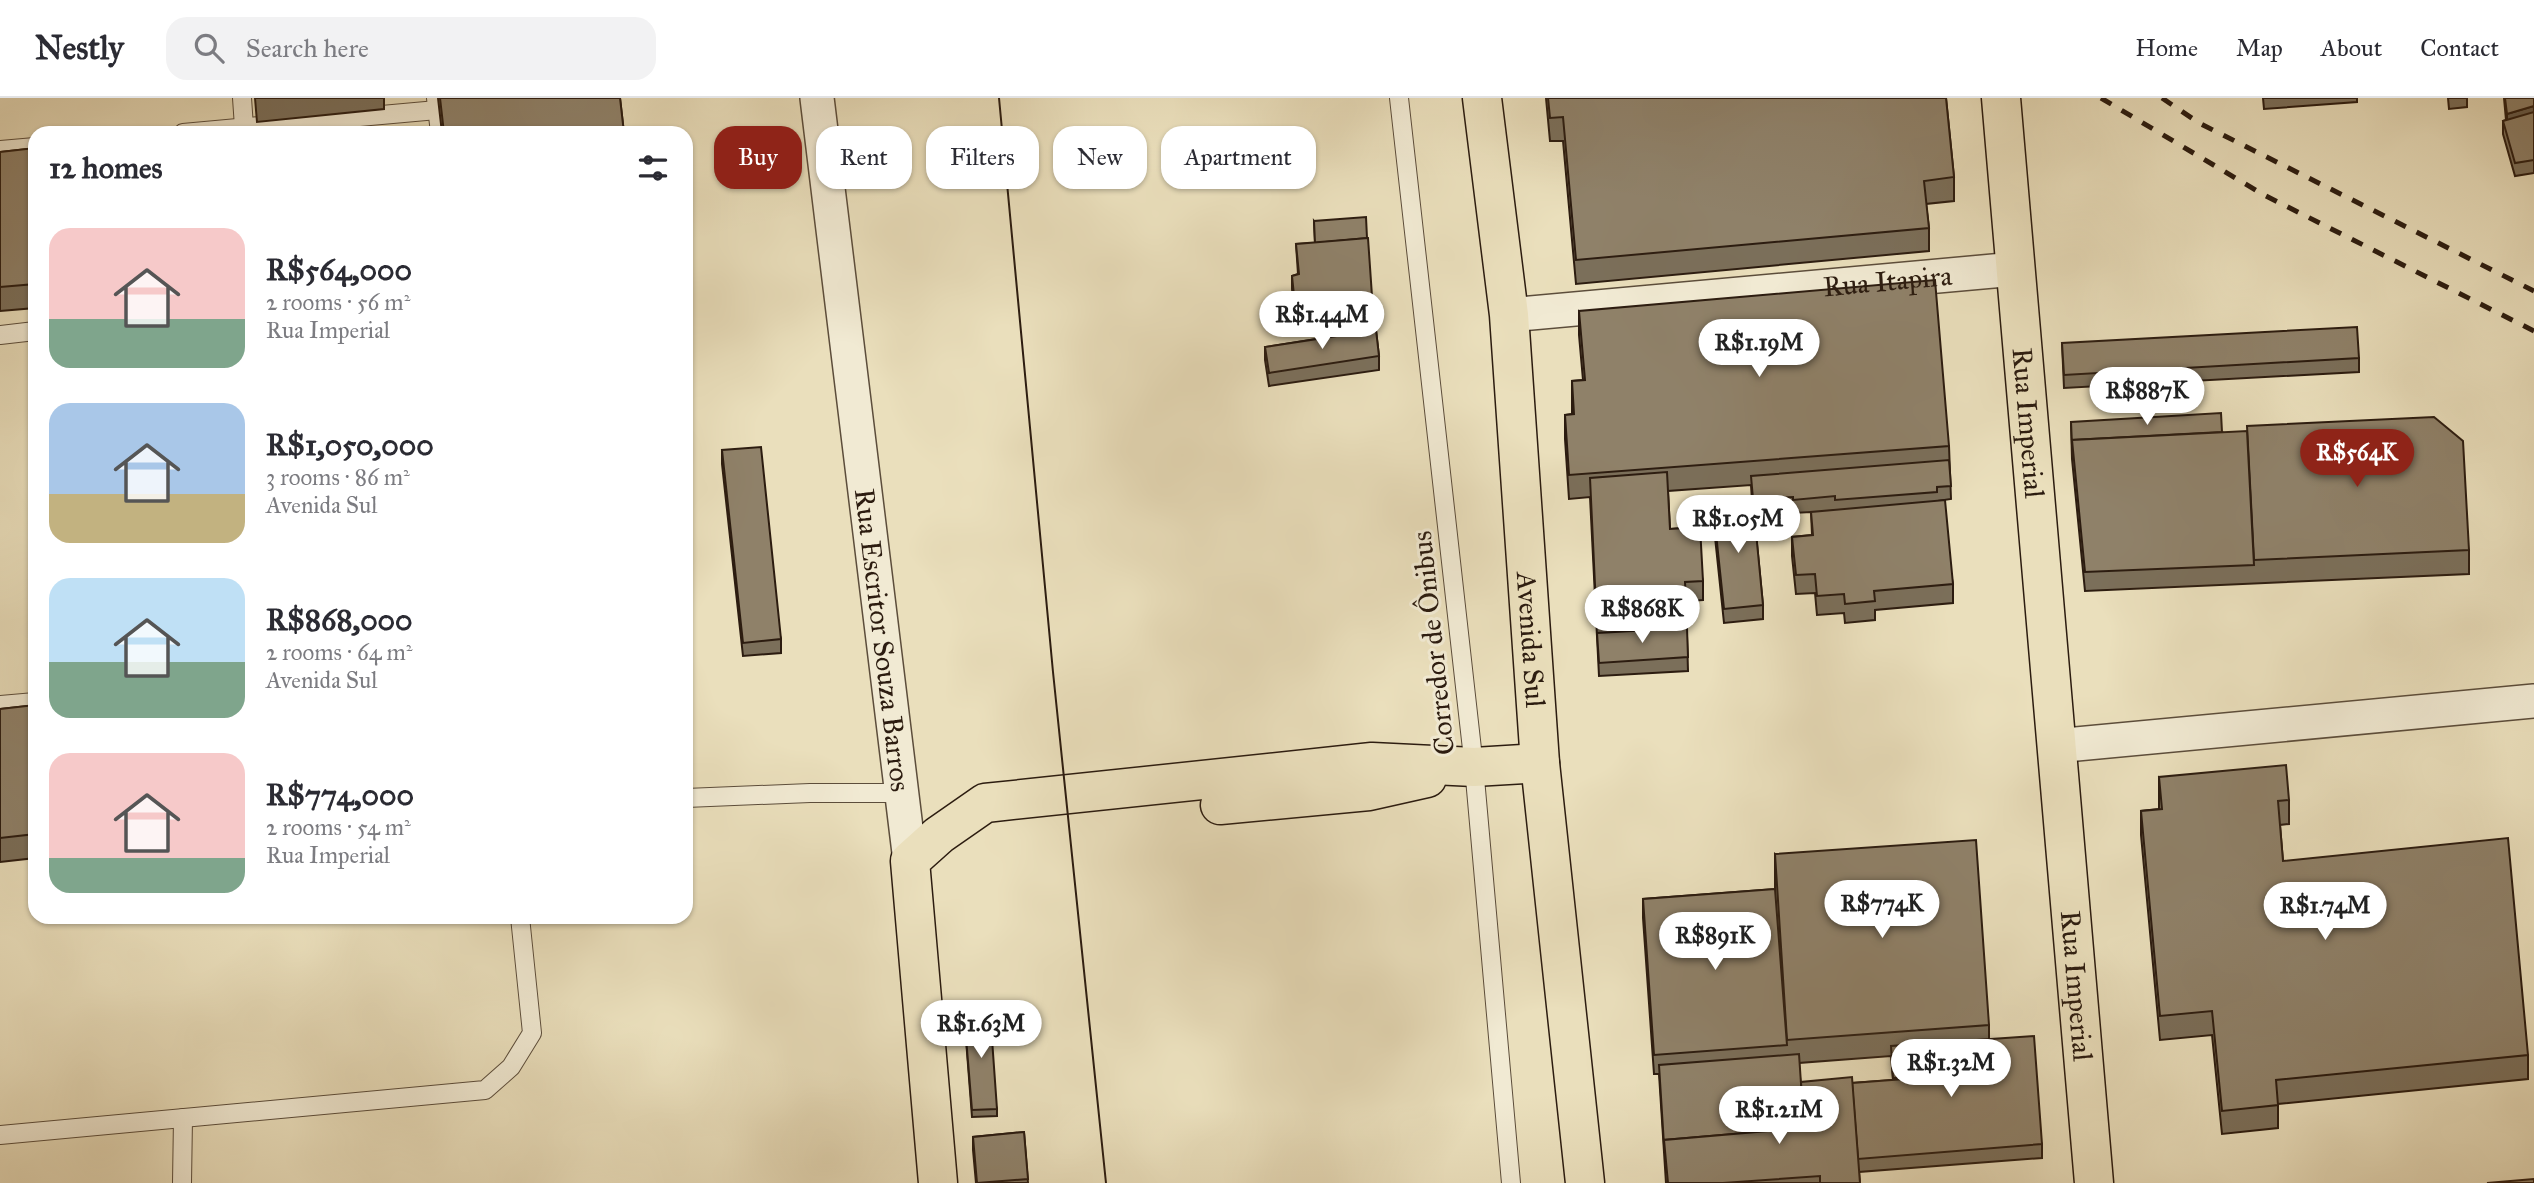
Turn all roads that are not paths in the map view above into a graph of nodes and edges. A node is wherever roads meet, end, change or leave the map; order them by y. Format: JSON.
{"nodes":[{"id":1,"x":242,"y":98,"type":"edge"},
{"id":2,"x":817,"y":98,"type":"edge"},
{"id":3,"x":1399,"y":98,"type":"edge"},
{"id":4,"x":1482,"y":98,"type":"edge"},
{"id":5,"x":2001,"y":98,"type":"edge"},
{"id":6,"x":437,"y":104,"type":"edge"},
{"id":7,"x":244,"y":126,"type":"edge"},
{"id":8,"x":252,"y":126,"type":"edge"},
{"id":9,"x":439,"y":126,"type":"edge"},
{"id":10,"x":28,"y":148,"type":"edge"},
{"id":11,"x":0,"y":150,"type":"edge"},
{"id":12,"x":2015,"y":269,"type":"junction"},
{"id":13,"x":1508,"y":315,"type":"junction"},
{"id":14,"x":28,"y":332,"type":"edge"},
{"id":15,"x":0,"y":335,"type":"edge"},
{"id":16,"x":2534,"y":701,"type":"edge"},
{"id":17,"x":28,"y":703,"type":"edge"},
{"id":18,"x":0,"y":705,"type":"edge"},
{"id":19,"x":2055,"y":746,"type":"junction"},
{"id":20,"x":1540,"y":762,"type":"junction"},
{"id":21,"x":1474,"y":767,"type":"junction"},
{"id":22,"x":901,"y":793,"type":"junction"},
{"id":23,"x":693,"y":798,"type":"edge"},
{"id":24,"x":910,"y":861,"type":"junction"},
{"id":25,"x":521,"y":924,"type":"edge"},
{"id":26,"x":183,"y":1118,"type":"junction"},
{"id":27,"x":0,"y":1135,"type":"edge"},
{"id":28,"x":182,"y":1183,"type":"edge"},
{"id":29,"x":938,"y":1183,"type":"edge"},
{"id":30,"x":1511,"y":1183,"type":"edge"},
{"id":31,"x":1585,"y":1183,"type":"edge"},
{"id":32,"x":2094,"y":1183,"type":"edge"}],
"edges":[{"from":1,"to":7,"type":"lane"},
{"from":2,"to":22,"type":"street","name":"Rua Escritor Souza Barros"},
{"from":3,"to":21,"type":"lane","name":"Corredor de Ônibus"},
{"from":4,"to":13,"type":"main road","name":"Avenida Sul"},
{"from":5,"to":12,"type":"main road","name":"Rua Imperial"},
{"from":6,"to":8,"type":"lane"},
{"from":6,"to":9,"type":"lane"},
{"from":10,"to":11,"type":"lane"},
{"from":12,"to":13,"type":"street","name":"Rua Itapira"},
{"from":12,"to":19,"type":"main road","name":"Rua Imperial"},
{"from":13,"to":20,"type":"main road","name":"Avenida Sul"},
{"from":14,"to":15,"type":"lane"},
{"from":16,"to":19,"type":"street"},
{"from":17,"to":18,"type":"lane"},
{"from":19,"to":32,"type":"main road","name":"Rua Imperial"},
{"from":20,"to":21,"type":"main road"},
{"from":20,"to":31,"type":"main road","name":"Avenida Sul"},
{"from":21,"to":24,"type":"main road"},
{"from":21,"to":30,"type":"lane","name":"Corredor de Ônibus"},
{"from":22,"to":23,"type":"lane"},
{"from":22,"to":24,"type":"street","name":"Rua Escritor Souza Barros"},
{"from":24,"to":29,"type":"main road","name":"Rua Escritor Souza Barros"},
{"from":25,"to":26,"type":"lane"},
{"from":26,"to":27,"type":"lane"},
{"from":26,"to":28,"type":"lane"}]}
